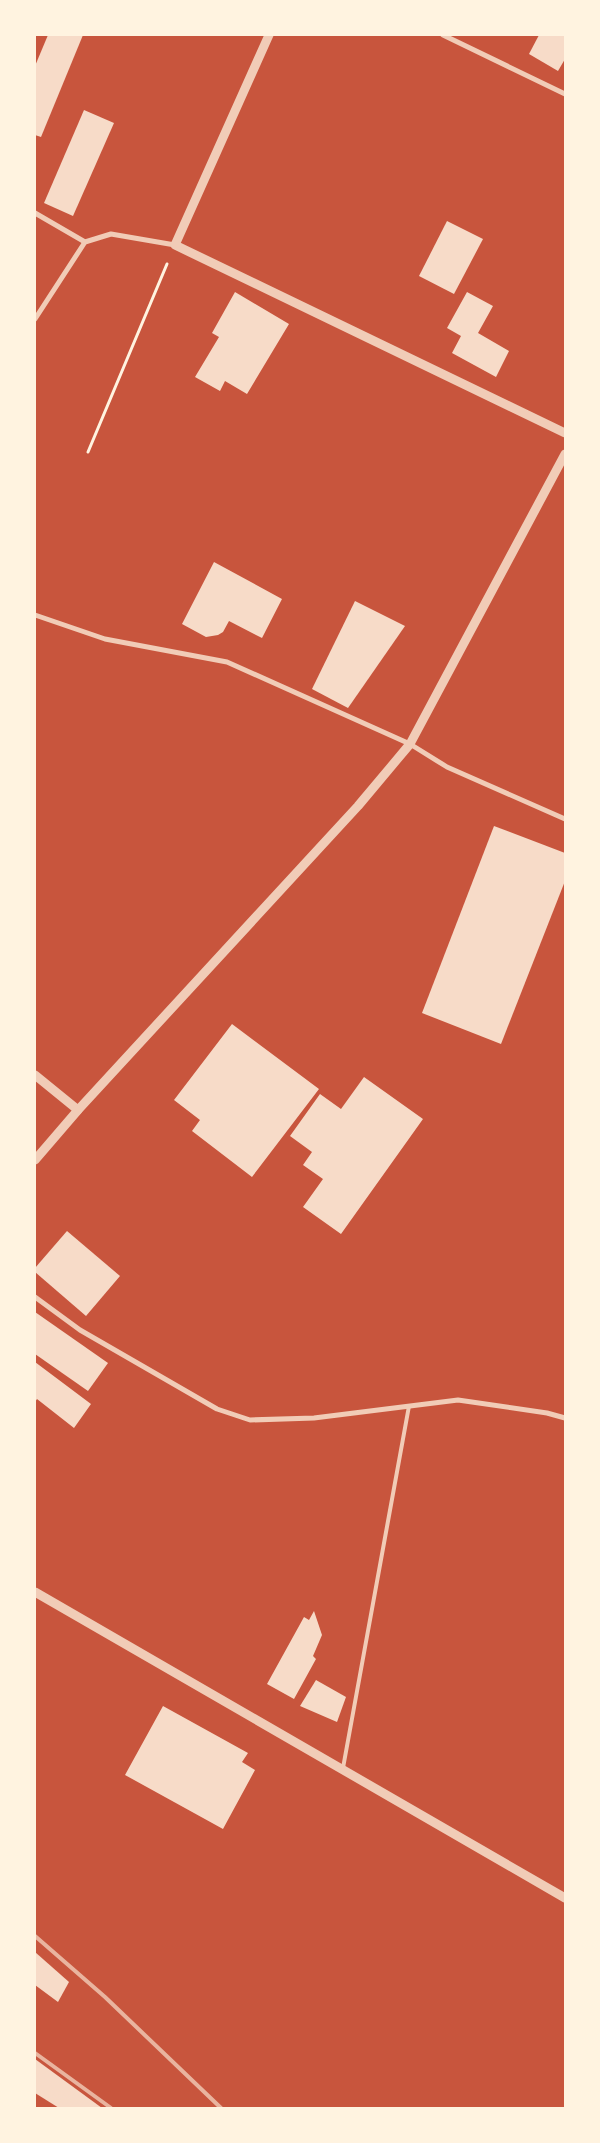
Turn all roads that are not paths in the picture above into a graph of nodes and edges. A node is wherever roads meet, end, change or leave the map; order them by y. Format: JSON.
{"nodes":[{"id":1,"x":270,"y":35,"type":"edge"},
{"id":2,"x":443,"y":35,"type":"edge"},
{"id":3,"x":565,"y":94,"type":"edge"},
{"id":4,"x":35,"y":213,"type":"edge"},
{"id":5,"x":85,"y":242,"type":"junction"},
{"id":6,"x":175,"y":245,"type":"junction"},
{"id":7,"x":35,"y":319,"type":"edge"},
{"id":8,"x":565,"y":433,"type":"edge"},
{"id":9,"x":565,"y":454,"type":"edge"},
{"id":10,"x":35,"y":615,"type":"edge"},
{"id":11,"x":410,"y":744,"type":"junction"},
{"id":12,"x":565,"y":819,"type":"edge"},
{"id":13,"x":35,"y":1076,"type":"edge"},
{"id":14,"x":78,"y":1110,"type":"junction"},
{"id":15,"x":35,"y":1160,"type":"edge"},
{"id":16,"x":35,"y":1297,"type":"edge"},
{"id":17,"x":409,"y":1406,"type":"junction"},
{"id":18,"x":565,"y":1418,"type":"edge"},
{"id":19,"x":35,"y":1592,"type":"edge"},
{"id":20,"x":342,"y":1770,"type":"junction"},
{"id":21,"x":565,"y":1898,"type":"edge"}],
"edges":[{"from":1,"to":6,"type":"street"},
{"from":2,"to":3,"type":"street"},
{"from":4,"to":5,"type":"street"},
{"from":5,"to":6,"type":"street"},
{"from":5,"to":7,"type":"street"},
{"from":6,"to":8,"type":"street"},
{"from":9,"to":11,"type":"street"},
{"from":10,"to":11,"type":"street"},
{"from":11,"to":12,"type":"street"},
{"from":11,"to":14,"type":"street"},
{"from":13,"to":14,"type":"street"},
{"from":14,"to":15,"type":"street"},
{"from":16,"to":17,"type":"street"},
{"from":17,"to":18,"type":"street"},
{"from":17,"to":20,"type":"lane"},
{"from":19,"to":20,"type":"street"},
{"from":20,"to":21,"type":"street"}]}
